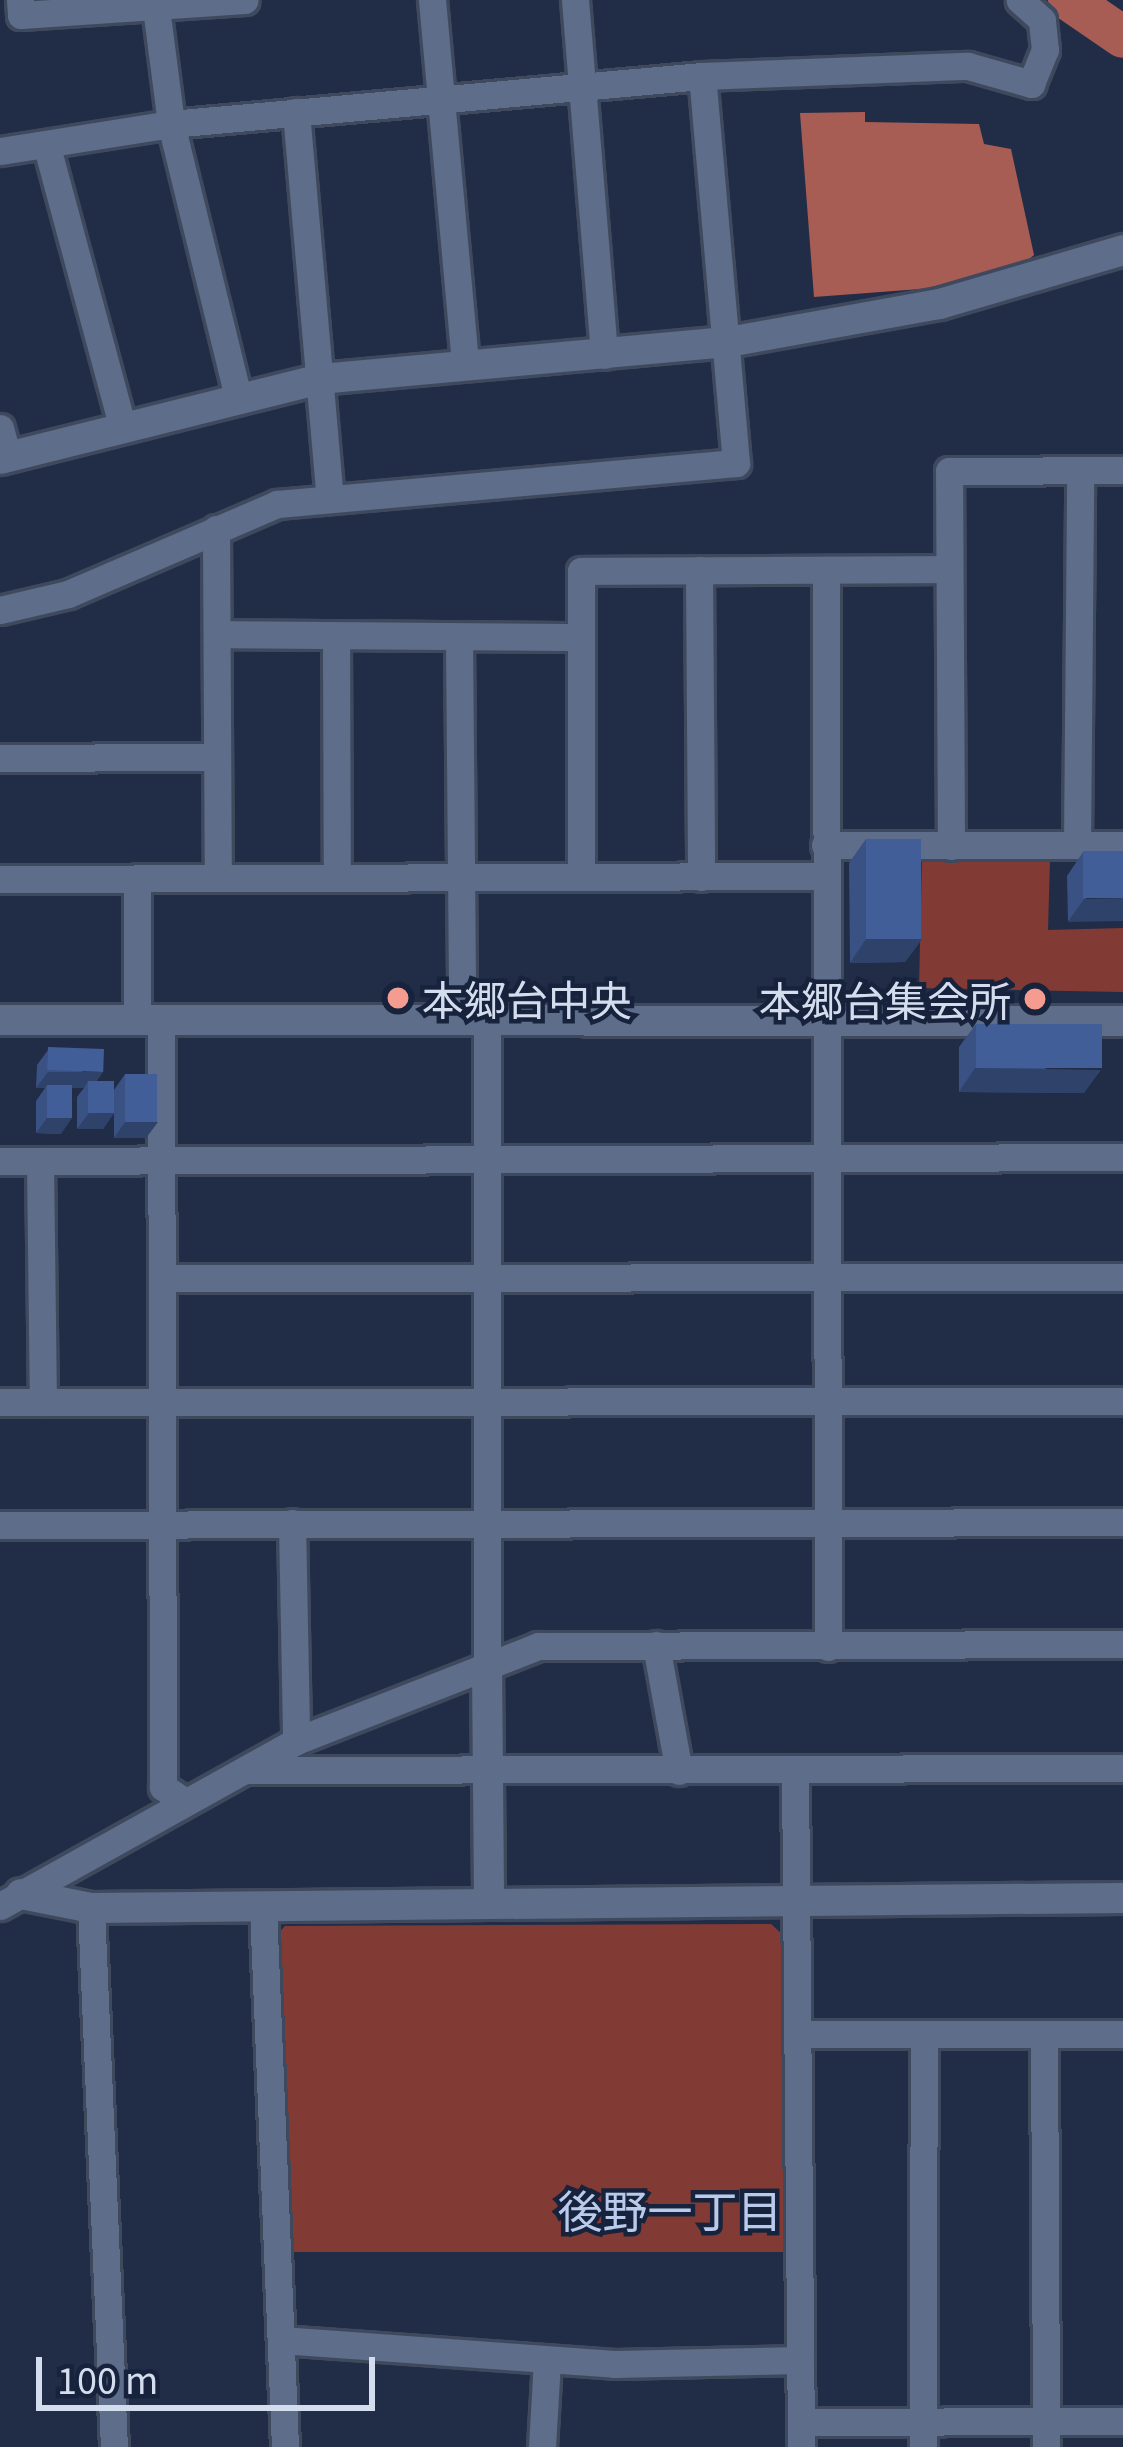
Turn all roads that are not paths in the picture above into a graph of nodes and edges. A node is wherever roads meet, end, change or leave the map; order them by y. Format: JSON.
{"nodes":[{"id":1,"x":20,"y":0,"type":"edge"},
{"id":2,"x":244,"y":0,"type":"edge"},
{"id":3,"x":432,"y":0,"type":"edge"},
{"id":4,"x":575,"y":0,"type":"edge"},
{"id":5,"x":1020,"y":0,"type":"edge"},
{"id":6,"x":156,"y":4,"type":"edge"},
{"id":7,"x":702,"y":76,"type":"junction"},
{"id":8,"x":581,"y":87,"type":"junction"},
{"id":9,"x":440,"y":98,"type":"junction"},
{"id":10,"x":296,"y":112,"type":"junction"},
{"id":11,"x":171,"y":124,"type":"junction"},
{"id":12,"x":47,"y":147,"type":"junction"},
{"id":13,"x":0,"y":151,"type":"edge"},
{"id":14,"x":1123,"y":250,"type":"edge"},
{"id":15,"x":728,"y":342,"type":"junction"},
{"id":16,"x":604,"y":355,"type":"junction"},
{"id":17,"x":465,"y":366,"type":"junction"},
{"id":18,"x":320,"y":379,"type":"junction"},
{"id":19,"x":238,"y":396,"type":"junction"},
{"id":20,"x":123,"y":428,"type":"junction"},
{"id":21,"x":3,"y":448,"type":"edge"},
{"id":22,"x":1080,"y":470,"type":"junction"},
{"id":23,"x":1123,"y":470,"type":"edge"},
{"id":24,"x":330,"y":497,"type":"junction"},
{"id":25,"x":216,"y":529,"type":"junction"},
{"id":26,"x":946,"y":569,"type":"junction"},
{"id":27,"x":699,"y":570,"type":"junction"},
{"id":28,"x":826,"y":571,"type":"junction"},
{"id":29,"x":2,"y":601,"type":"edge"},
{"id":30,"x":217,"y":634,"type":"junction"},
{"id":31,"x":336,"y":637,"type":"junction"},
{"id":32,"x":580,"y":637,"type":"junction"},
{"id":33,"x":459,"y":639,"type":"junction"},
{"id":34,"x":215,"y":757,"type":"junction"},
{"id":35,"x":0,"y":758,"type":"edge"},
{"id":36,"x":1123,"y":844,"type":"edge"},
{"id":37,"x":825,"y":845,"type":"junction"},
{"id":38,"x":1076,"y":845,"type":"junction"},
{"id":39,"x":951,"y":846,"type":"junction"},
{"id":40,"x":823,"y":876,"type":"junction"},
{"id":41,"x":700,"y":877,"type":"junction"},
{"id":42,"x":218,"y":878,"type":"junction"},
{"id":43,"x":337,"y":878,"type":"junction"},
{"id":44,"x":581,"y":878,"type":"junction"},
{"id":45,"x":0,"y":879,"type":"edge"},
{"id":46,"x":460,"y":879,"type":"junction"},
{"id":47,"x":136,"y":880,"type":"junction"},
{"id":48,"x":149,"y":1019,"type":"junction"},
{"id":49,"x":826,"y":1019,"type":"junction"},
{"id":50,"x":0,"y":1020,"type":"edge"},
{"id":51,"x":475,"y":1020,"type":"junction"},
{"id":52,"x":1123,"y":1022,"type":"edge"},
{"id":53,"x":826,"y":1157,"type":"junction"},
{"id":54,"x":1123,"y":1157,"type":"edge"},
{"id":55,"x":164,"y":1159,"type":"junction"},
{"id":56,"x":487,"y":1159,"type":"junction"},
{"id":57,"x":0,"y":1161,"type":"edge"},
{"id":58,"x":40,"y":1161,"type":"junction"},
{"id":59,"x":487,"y":1277,"type":"junction"},
{"id":60,"x":826,"y":1277,"type":"junction"},
{"id":61,"x":1123,"y":1277,"type":"edge"},
{"id":62,"x":163,"y":1278,"type":"junction"},
{"id":63,"x":488,"y":1401,"type":"junction"},
{"id":64,"x":827,"y":1401,"type":"junction"},
{"id":65,"x":1123,"y":1401,"type":"edge"},
{"id":66,"x":0,"y":1402,"type":"edge"},
{"id":67,"x":44,"y":1402,"type":"junction"},
{"id":68,"x":163,"y":1402,"type":"junction"},
{"id":69,"x":487,"y":1521,"type":"junction"},
{"id":70,"x":1123,"y":1522,"type":"edge"},
{"id":71,"x":292,"y":1523,"type":"junction"},
{"id":72,"x":828,"y":1523,"type":"junction"},
{"id":73,"x":0,"y":1525,"type":"edge"},
{"id":74,"x":164,"y":1525,"type":"junction"},
{"id":75,"x":1123,"y":1644,"type":"edge"},
{"id":76,"x":656,"y":1646,"type":"junction"},
{"id":77,"x":828,"y":1647,"type":"junction"},
{"id":78,"x":487,"y":1666,"type":"junction"},
{"id":79,"x":296,"y":1742,"type":"junction"},
{"id":80,"x":1123,"y":1768,"type":"edge"},
{"id":81,"x":247,"y":1770,"type":"junction"},
{"id":82,"x":795,"y":1771,"type":"junction"},
{"id":83,"x":679,"y":1772,"type":"junction"},
{"id":84,"x":489,"y":1774,"type":"junction"},
{"id":85,"x":185,"y":1802,"type":"junction"},
{"id":86,"x":1123,"y":1898,"type":"edge"},
{"id":87,"x":11,"y":1900,"type":"edge"},
{"id":88,"x":796,"y":1900,"type":"junction"},
{"id":89,"x":489,"y":1904,"type":"junction"},
{"id":90,"x":263,"y":1908,"type":"junction"},
{"id":91,"x":91,"y":1909,"type":"junction"},
{"id":92,"x":798,"y":2034,"type":"junction"},
{"id":93,"x":924,"y":2034,"type":"junction"},
{"id":94,"x":1044,"y":2034,"type":"junction"},
{"id":95,"x":1123,"y":2034,"type":"edge"},
{"id":96,"x":281,"y":2340,"type":"junction"},
{"id":97,"x":547,"y":2360,"type":"junction"},
{"id":98,"x":800,"y":2360,"type":"junction"},
{"id":99,"x":1123,"y":2421,"type":"edge"},
{"id":100,"x":923,"y":2434,"type":"edge"},
{"id":101,"x":1046,"y":2434,"type":"edge"},
{"id":102,"x":801,"y":2435,"type":"edge"},
{"id":103,"x":114,"y":2447,"type":"edge"},
{"id":104,"x":285,"y":2447,"type":"edge"},
{"id":105,"x":542,"y":2447,"type":"edge"}],
"edges":[{"from":1,"to":6,"type":"street"},
{"from":2,"to":6,"type":"street"},
{"from":3,"to":9,"type":"street"},
{"from":4,"to":8,"type":"street"},
{"from":5,"to":7,"type":"street"},
{"from":6,"to":11,"type":"street"},
{"from":7,"to":8,"type":"street"},
{"from":7,"to":15,"type":"street"},
{"from":8,"to":9,"type":"street"},
{"from":8,"to":16,"type":"street"},
{"from":9,"to":10,"type":"street"},
{"from":9,"to":17,"type":"street"},
{"from":10,"to":11,"type":"street"},
{"from":10,"to":18,"type":"street"},
{"from":11,"to":12,"type":"street"},
{"from":11,"to":19,"type":"street"},
{"from":12,"to":13,"type":"street"},
{"from":12,"to":20,"type":"street"},
{"from":14,"to":15,"type":"street"},
{"from":15,"to":16,"type":"street"},
{"from":15,"to":24,"type":"street"},
{"from":16,"to":17,"type":"street"},
{"from":17,"to":18,"type":"street"},
{"from":18,"to":19,"type":"street"},
{"from":18,"to":24,"type":"street"},
{"from":19,"to":20,"type":"street"},
{"from":20,"to":21,"type":"street"},
{"from":22,"to":23,"type":"street"},
{"from":22,"to":26,"type":"street"},
{"from":22,"to":38,"type":"street"},
{"from":24,"to":25,"type":"street"},
{"from":25,"to":29,"type":"street"},
{"from":25,"to":30,"type":"street"},
{"from":26,"to":28,"type":"street"},
{"from":26,"to":39,"type":"street"},
{"from":27,"to":28,"type":"street"},
{"from":27,"to":32,"type":"street"},
{"from":27,"to":41,"type":"street"},
{"from":28,"to":37,"type":"street"},
{"from":30,"to":31,"type":"street"},
{"from":30,"to":34,"type":"street"},
{"from":31,"to":33,"type":"street"},
{"from":31,"to":43,"type":"street"},
{"from":32,"to":33,"type":"street"},
{"from":32,"to":44,"type":"street"},
{"from":33,"to":46,"type":"street"},
{"from":34,"to":35,"type":"street"},
{"from":34,"to":42,"type":"street"},
{"from":36,"to":38,"type":"street"},
{"from":37,"to":39,"type":"street"},
{"from":37,"to":40,"type":"street"},
{"from":38,"to":39,"type":"street"},
{"from":40,"to":41,"type":"street"},
{"from":40,"to":49,"type":"street"},
{"from":41,"to":44,"type":"street"},
{"from":42,"to":43,"type":"street"},
{"from":42,"to":47,"type":"street"},
{"from":43,"to":46,"type":"street"},
{"from":44,"to":46,"type":"street"},
{"from":45,"to":47,"type":"street"},
{"from":46,"to":51,"type":"street"},
{"from":47,"to":48,"type":"street"},
{"from":48,"to":50,"type":"street"},
{"from":48,"to":51,"type":"street"},
{"from":48,"to":55,"type":"street"},
{"from":49,"to":51,"type":"street"},
{"from":49,"to":52,"type":"street"},
{"from":49,"to":53,"type":"street"},
{"from":51,"to":56,"type":"street"},
{"from":53,"to":54,"type":"street"},
{"from":53,"to":56,"type":"street"},
{"from":53,"to":60,"type":"street"},
{"from":55,"to":56,"type":"street"},
{"from":55,"to":58,"type":"street"},
{"from":55,"to":62,"type":"street"},
{"from":56,"to":59,"type":"street"},
{"from":57,"to":58,"type":"street"},
{"from":58,"to":67,"type":"street"},
{"from":59,"to":60,"type":"street"},
{"from":59,"to":62,"type":"street"},
{"from":59,"to":63,"type":"street"},
{"from":60,"to":61,"type":"street"},
{"from":60,"to":64,"type":"street"},
{"from":62,"to":68,"type":"street"},
{"from":63,"to":64,"type":"street"},
{"from":63,"to":68,"type":"street"},
{"from":63,"to":69,"type":"street"},
{"from":64,"to":65,"type":"street"},
{"from":64,"to":72,"type":"street"},
{"from":66,"to":67,"type":"street"},
{"from":67,"to":68,"type":"street"},
{"from":68,"to":74,"type":"street"},
{"from":69,"to":71,"type":"street"},
{"from":69,"to":72,"type":"street"},
{"from":69,"to":78,"type":"street"},
{"from":70,"to":72,"type":"street"},
{"from":71,"to":74,"type":"street"},
{"from":71,"to":79,"type":"street"},
{"from":72,"to":77,"type":"street"},
{"from":73,"to":74,"type":"street"},
{"from":74,"to":85,"type":"street"},
{"from":75,"to":77,"type":"street"},
{"from":76,"to":77,"type":"street"},
{"from":76,"to":78,"type":"street"},
{"from":76,"to":83,"type":"street"},
{"from":78,"to":79,"type":"street"},
{"from":78,"to":84,"type":"street"},
{"from":79,"to":81,"type":"street"},
{"from":80,"to":82,"type":"street"},
{"from":81,"to":84,"type":"street"},
{"from":81,"to":85,"type":"street"},
{"from":82,"to":83,"type":"street"},
{"from":82,"to":88,"type":"street"},
{"from":83,"to":84,"type":"street"},
{"from":84,"to":89,"type":"street"},
{"from":85,"to":87,"type":"street"},
{"from":86,"to":88,"type":"street"},
{"from":87,"to":91,"type":"street"},
{"from":88,"to":89,"type":"street"},
{"from":88,"to":92,"type":"street"},
{"from":89,"to":90,"type":"street"},
{"from":90,"to":91,"type":"street"},
{"from":90,"to":96,"type":"street"},
{"from":91,"to":103,"type":"street"},
{"from":92,"to":93,"type":"street"},
{"from":92,"to":98,"type":"street"},
{"from":93,"to":94,"type":"street"},
{"from":93,"to":100,"type":"street"},
{"from":94,"to":95,"type":"street"},
{"from":94,"to":101,"type":"street"},
{"from":96,"to":97,"type":"street"},
{"from":96,"to":104,"type":"street"},
{"from":97,"to":98,"type":"street"},
{"from":97,"to":105,"type":"street"},
{"from":98,"to":102,"type":"street"},
{"from":99,"to":101,"type":"street"},
{"from":100,"to":101,"type":"street"},
{"from":100,"to":102,"type":"street"}]}
